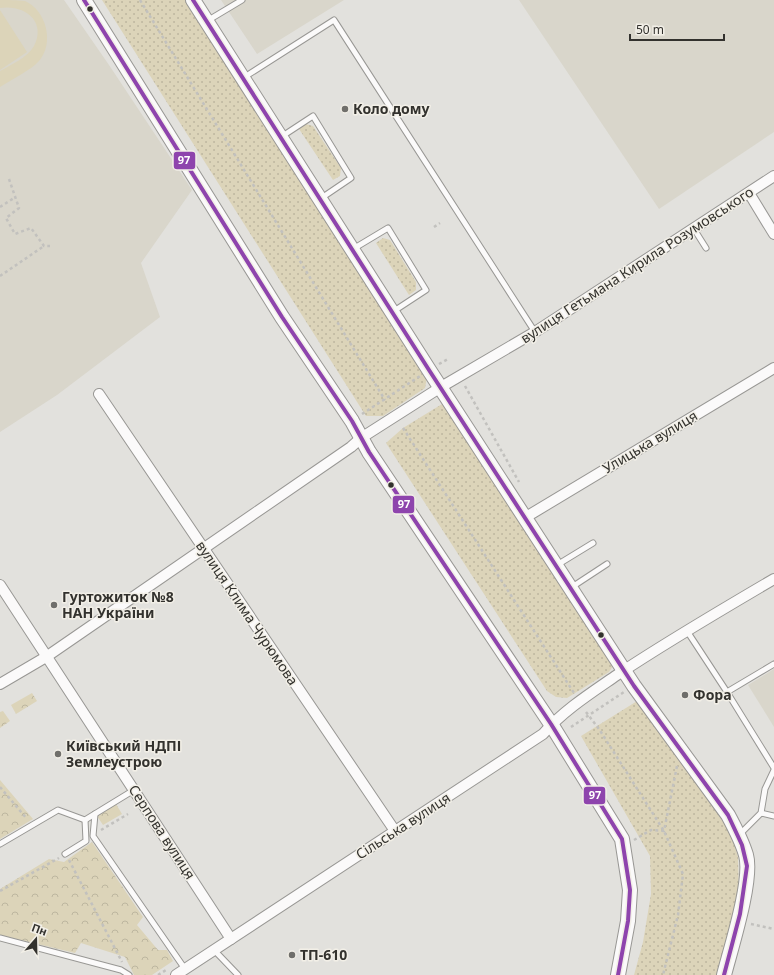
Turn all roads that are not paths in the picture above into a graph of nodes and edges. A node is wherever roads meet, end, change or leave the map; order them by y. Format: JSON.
{"nodes":[{"id":1,"x":84,"y":0,"type":"edge"},
{"id":2,"x":193,"y":0,"type":"edge"},
{"id":3,"x":242,"y":0,"type":"edge"},
{"id":4,"x":207,"y":21,"type":"junction"},
{"id":5,"x":242,"y":79,"type":"junction"},
{"id":6,"x":280,"y":137,"type":"junction"},
{"id":7,"x":774,"y":176,"type":"edge"},
{"id":8,"x":749,"y":193,"type":"junction"},
{"id":9,"x":320,"y":199,"type":"junction"},
{"id":10,"x":694,"y":229,"type":"junction"},
{"id":11,"x":774,"y":234,"type":"edge"},
{"id":12,"x":706,"y":248,"type":"dead end"},
{"id":13,"x":352,"y":249,"type":"junction"},
{"id":14,"x":393,"y":312,"type":"junction"},
{"id":15,"x":536,"y":332,"type":"junction"},
{"id":16,"x":774,"y":368,"type":"edge"},
{"id":17,"x":441,"y":387,"type":"junction"},
{"id":18,"x":99,"y":394,"type":"dead end"},
{"id":19,"x":361,"y":438,"type":"junction"},
{"id":20,"x":526,"y":517,"type":"junction"},
{"id":21,"x":593,"y":543,"type":"dead end"},
{"id":22,"x":203,"y":548,"type":"junction"},
{"id":23,"x":607,"y":564,"type":"dead end"},
{"id":24,"x":557,"y":565,"type":"junction"},
{"id":25,"x":774,"y":579,"type":"edge"},
{"id":26,"x":0,"y":585,"type":"edge"},
{"id":27,"x":572,"y":587,"type":"junction"},
{"id":28,"x":687,"y":631,"type":"junction"},
{"id":29,"x":46,"y":657,"type":"junction"},
{"id":30,"x":774,"y":664,"type":"edge"},
{"id":31,"x":625,"y":670,"type":"junction"},
{"id":32,"x":0,"y":684,"type":"edge"},
{"id":33,"x":728,"y":692,"type":"junction"},
{"id":34,"x":551,"y":724,"type":"junction"},
{"id":35,"x":774,"y":769,"type":"edge"},
{"id":36,"x":134,"y":790,"type":"junction"},
{"id":37,"x":761,"y":813,"type":"junction"},
{"id":38,"x":94,"y":814,"type":"junction"},
{"id":39,"x":774,"y":816,"type":"edge"},
{"id":40,"x":84,"y":820,"type":"junction"},
{"id":41,"x":395,"y":832,"type":"junction"},
{"id":42,"x":739,"y":835,"type":"junction"},
{"id":43,"x":0,"y":844,"type":"edge"},
{"id":44,"x":66,"y":854,"type":"road end"},
{"id":45,"x":0,"y":938,"type":"edge"},
{"id":46,"x":231,"y":939,"type":"junction"},
{"id":47,"x":214,"y":950,"type":"junction"},
{"id":48,"x":185,"y":969,"type":"junction"},
{"id":49,"x":129,"y":975,"type":"edge"},
{"id":50,"x":176,"y":975,"type":"edge"},
{"id":51,"x":238,"y":975,"type":"edge"},
{"id":52,"x":618,"y":975,"type":"edge"},
{"id":53,"x":724,"y":975,"type":"edge"}],
"edges":[{"from":1,"to":19,"type":"main road"},
{"from":2,"to":4,"type":"main road"},
{"from":3,"to":4,"type":"lane"},
{"from":4,"to":5,"type":"main road"},
{"from":5,"to":6,"type":"main road"},
{"from":5,"to":15,"type":"lane"},
{"from":6,"to":9,"type":"main road"},
{"from":6,"to":9,"type":"lane"},
{"from":7,"to":8,"type":"street","name":"вулиця Гетьмана Кирила Розумовського"},
{"from":8,"to":10,"type":"street","name":"вулиця Гетьмана Кирила Розумовського"},
{"from":8,"to":11,"type":"street"},
{"from":9,"to":13,"type":"main road"},
{"from":10,"to":12,"type":"lane"},
{"from":10,"to":15,"type":"street","name":"вулиця Гетьмана Кирила Розумовського"},
{"from":13,"to":14,"type":"main road"},
{"from":13,"to":14,"type":"lane"},
{"from":14,"to":17,"type":"main road"},
{"from":15,"to":17,"type":"street","name":"вулиця Гетьмана Кирила Розумовського"},
{"from":16,"to":20,"type":"street","name":"Улицька вулиця"},
{"from":17,"to":19,"type":"street","name":"вулиця Гетьмана Кирила Розумовського"},
{"from":17,"to":20,"type":"main road"},
{"from":18,"to":22,"type":"street","name":"вулиця Клима Чурюмова"},
{"from":19,"to":22,"type":"street","name":"вулиця Гетьмана Кирила Розумовського"},
{"from":19,"to":34,"type":"main road"},
{"from":20,"to":24,"type":"main road"},
{"from":21,"to":24,"type":"lane"},
{"from":22,"to":29,"type":"street","name":"вулиця Гетьмана Кирила Розумовського"},
{"from":22,"to":41,"type":"street","name":"вулиця Клима Чурюмова"},
{"from":23,"to":27,"type":"lane"},
{"from":24,"to":27,"type":"main road"},
{"from":25,"to":28,"type":"street","name":"Сільська вулиця"},
{"from":26,"to":29,"type":"street","name":"Серпова вулиця"},
{"from":27,"to":31,"type":"main road"},
{"from":28,"to":31,"type":"street","name":"Сільська вулиця"},
{"from":28,"to":33,"type":"lane"},
{"from":29,"to":32,"type":"street","name":"вулиця Гетьмана Кирила Розумовського"},
{"from":29,"to":36,"type":"street","name":"Серпова вулиця"},
{"from":30,"to":33,"type":"lane"},
{"from":31,"to":34,"type":"street","name":"Сільська вулиця"},
{"from":31,"to":42,"type":"main road"},
{"from":33,"to":35,"type":"lane"},
{"from":34,"to":41,"type":"street","name":"Сільська вулиця"},
{"from":34,"to":52,"type":"main road"},
{"from":35,"to":37,"type":"lane"},
{"from":36,"to":38,"type":"lane"},
{"from":36,"to":46,"type":"street","name":"Серпова вулиця"},
{"from":37,"to":39,"type":"lane"},
{"from":37,"to":42,"type":"lane"},
{"from":38,"to":40,"type":"lane"},
{"from":38,"to":48,"type":"lane"},
{"from":40,"to":43,"type":"lane"},
{"from":40,"to":44,"type":"lane"},
{"from":41,"to":46,"type":"street","name":"Сільська вулиця"},
{"from":42,"to":53,"type":"main road"},
{"from":45,"to":49,"type":"lane"},
{"from":46,"to":47,"type":"street","name":"Сільська вулиця"},
{"from":47,"to":48,"type":"street","name":"Сільська вулиця"},
{"from":47,"to":51,"type":"lane"},
{"from":48,"to":50,"type":"street","name":"Сільська вулиця"}]}
